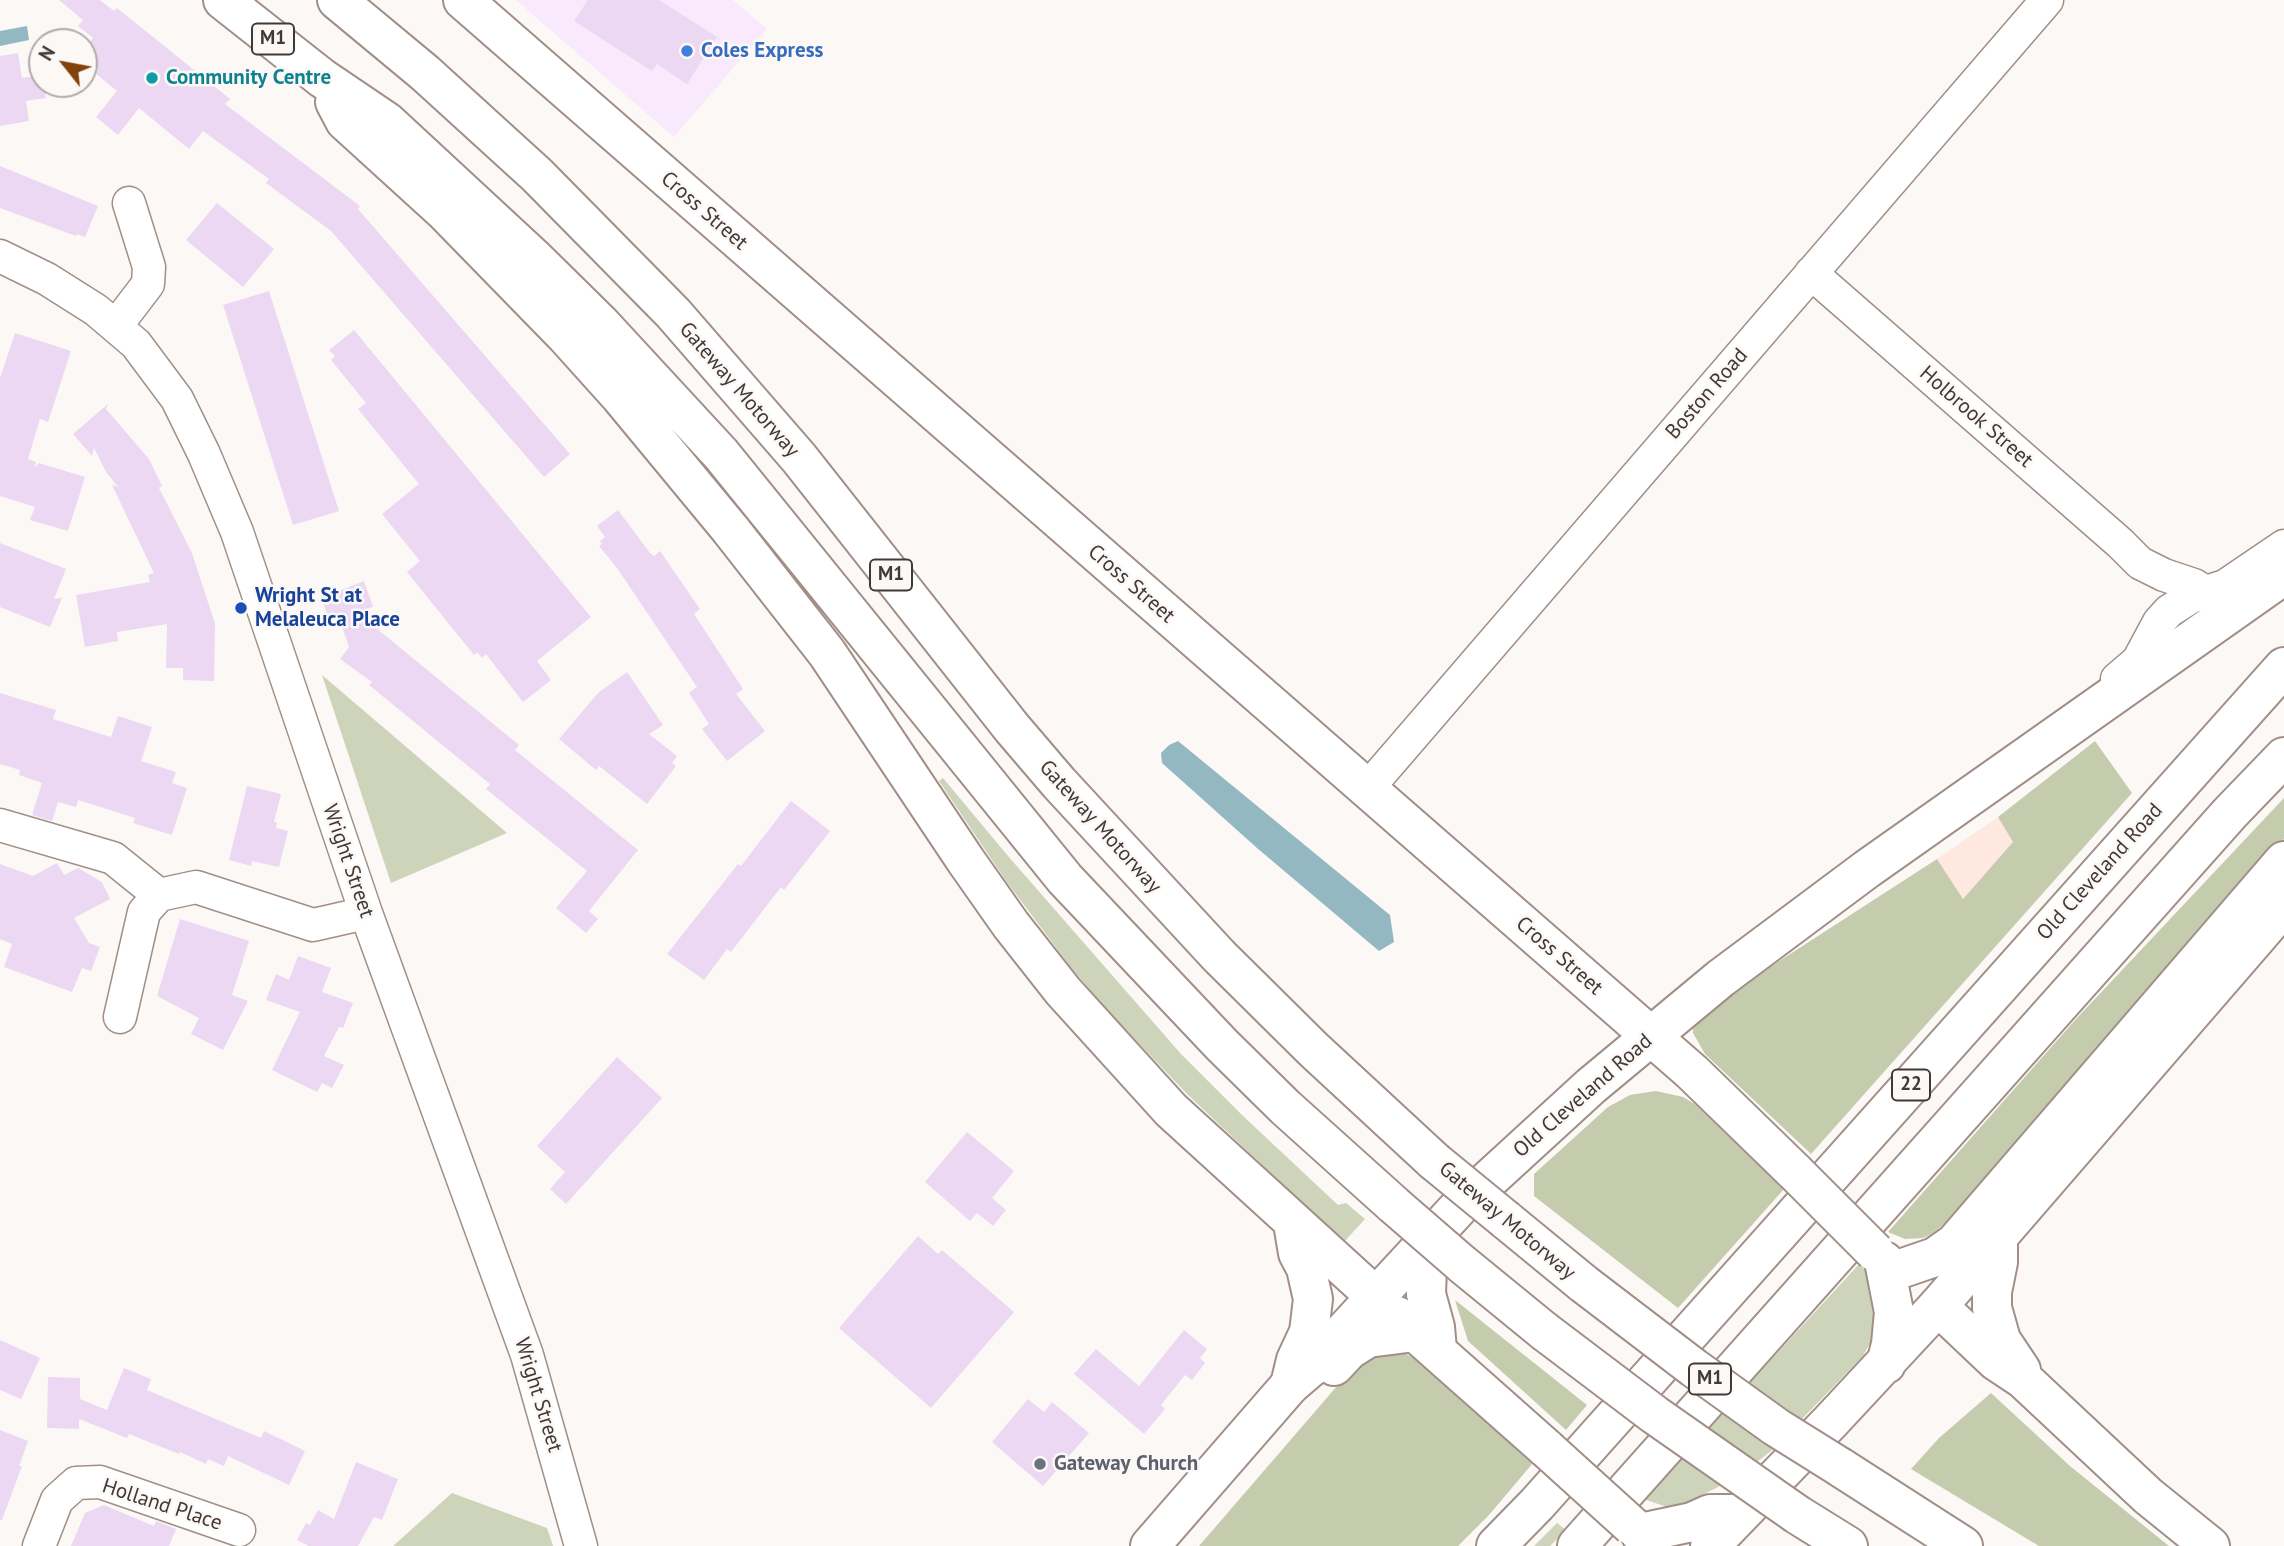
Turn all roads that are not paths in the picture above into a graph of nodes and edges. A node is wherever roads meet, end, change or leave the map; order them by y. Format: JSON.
{"nodes":[{"id":1,"x":223,"y":0,"type":"edge"},
{"id":2,"x":337,"y":0,"type":"edge"},
{"id":3,"x":463,"y":0,"type":"edge"},
{"id":4,"x":2047,"y":0,"type":"edge"},
{"id":5,"x":323,"y":78,"type":"junction"},
{"id":6,"x":129,"y":203,"type":"dead end"},
{"id":7,"x":0,"y":256,"type":"edge"},
{"id":8,"x":1811,"y":273,"type":"junction"},
{"id":9,"x":116,"y":326,"type":"junction"},
{"id":10,"x":2284,"y":546,"type":"edge"},
{"id":11,"x":2140,"y":563,"type":"junction"},
{"id":12,"x":2284,"y":575,"type":"edge"},
{"id":13,"x":2205,"y":592,"type":"junction"},
{"id":14,"x":2159,"y":622,"type":"junction"},
{"id":15,"x":2284,"y":667,"type":"edge"},
{"id":16,"x":2080,"y":718,"type":"junction"},
{"id":17,"x":2284,"y":757,"type":"edge"},
{"id":18,"x":1367,"y":789,"type":"junction"},
{"id":19,"x":0,"y":825,"type":"edge"},
{"id":20,"x":2284,"y":861,"type":"edge"},
{"id":21,"x":159,"y":895,"type":"junction"},
{"id":22,"x":2284,"y":906,"type":"edge"},
{"id":23,"x":366,"y":912,"type":"junction"},
{"id":24,"x":1587,"y":981,"type":"junction"},
{"id":25,"x":1682,"y":1010,"type":"junction"},
{"id":26,"x":120,"y":1017,"type":"dead end"},
{"id":27,"x":1650,"y":1037,"type":"junction"},
{"id":28,"x":1692,"y":1072,"type":"junction"},
{"id":29,"x":1591,"y":1086,"type":"junction"},
{"id":30,"x":1293,"y":1223,"type":"junction"},
{"id":31,"x":1998,"y":1237,"type":"junction"},
{"id":32,"x":1428,"y":1241,"type":"junction"},
{"id":33,"x":1887,"y":1261,"type":"junction"},
{"id":34,"x":1375,"y":1296,"type":"junction"},
{"id":35,"x":1938,"y":1306,"type":"junction"},
{"id":36,"x":1426,"y":1341,"type":"junction"},
{"id":37,"x":1886,"y":1364,"type":"junction"},
{"id":38,"x":2023,"y":1379,"type":"junction"},
{"id":39,"x":1290,"y":1385,"type":"junction"},
{"id":40,"x":1741,"y":1514,"type":"junction"},
{"id":41,"x":239,"y":1530,"type":"dead end"},
{"id":42,"x":1643,"y":1535,"type":"edge"},
{"id":43,"x":39,"y":1546,"type":"edge"},
{"id":44,"x":581,"y":1546,"type":"edge"},
{"id":45,"x":1150,"y":1546,"type":"edge"},
{"id":46,"x":1179,"y":1546,"type":"edge"},
{"id":47,"x":1496,"y":1546,"type":"edge"},
{"id":48,"x":1577,"y":1546,"type":"edge"},
{"id":49,"x":1710,"y":1546,"type":"edge"},
{"id":50,"x":1849,"y":1546,"type":"edge"},
{"id":51,"x":1963,"y":1546,"type":"edge"},
{"id":52,"x":2210,"y":1546,"type":"edge"}],
"edges":[{"from":1,"to":5,"type":"main road","number":"M1"},
{"from":2,"to":51,"type":"main road","name":"Gateway Motorway","number":"M1","bridge":true},
{"from":3,"to":18,"type":"main road","name":"Cross Street"},
{"from":4,"to":8,"type":"street","name":"Boston Road"},
{"from":5,"to":30,"type":"main road"},
{"from":5,"to":50,"type":"main road","number":"M1","bridge":true},
{"from":6,"to":9,"type":"street"},
{"from":7,"to":9,"type":"street","name":"Wright Street"},
{"from":8,"to":11,"type":"street","name":"Holbrook Street"},
{"from":8,"to":18,"type":"street","name":"Boston Road"},
{"from":9,"to":23,"type":"street","name":"Wright Street"},
{"from":10,"to":13,"type":"street","name":"Old Cleveland Road"},
{"from":11,"to":13,"type":"street","name":"Holbrook Street"},
{"from":11,"to":14,"type":"street","name":"Holbrook Street"},
{"from":12,"to":16,"type":"main road","name":"Old Cleveland Road"},
{"from":13,"to":14,"type":"street","name":"Old Cleveland Road"},
{"from":14,"to":16,"type":"street","name":"Old Cleveland Road"},
{"from":15,"to":47,"type":"main road","name":"Old Cleveland Road","number":"22"},
{"from":16,"to":25,"type":"main road","name":"Old Cleveland Road"},
{"from":17,"to":48,"type":"main road"},
{"from":18,"to":24,"type":"main road","name":"Cross Street"},
{"from":19,"to":21,"type":"street"},
{"from":20,"to":33,"type":"main road"},
{"from":21,"to":23,"type":"street"},
{"from":21,"to":26,"type":"street"},
{"from":22,"to":31,"type":"main road"},
{"from":23,"to":44,"type":"street","name":"Wright Street"},
{"from":24,"to":25,"type":"main road"},
{"from":24,"to":27,"type":"main road","name":"Cross Street"},
{"from":25,"to":27,"type":"main road","name":"Old Cleveland Road"},
{"from":27,"to":28,"type":"main road","name":"Cross Street"},
{"from":27,"to":29,"type":"main road","name":"Old Cleveland Road"},
{"from":28,"to":29,"type":"main road"},
{"from":28,"to":33,"type":"main road","name":"Cross Street","bridge":true},
{"from":29,"to":32,"type":"main road","name":"Old Cleveland Road"},
{"from":30,"to":34,"type":"main road"},
{"from":30,"to":39,"type":"main road"},
{"from":31,"to":35,"type":"main road"},
{"from":31,"to":38,"type":"main road"},
{"from":32,"to":34,"type":"main road","name":"Old Cleveland Road"},
{"from":32,"to":36,"type":"main road"},
{"from":33,"to":35,"type":"main road","name":"Cross Street"},
{"from":33,"to":37,"type":"main road"},
{"from":34,"to":36,"type":"main road"},
{"from":34,"to":39,"type":"main road","name":"Old Cleveland Road"},
{"from":35,"to":37,"type":"main road"},
{"from":35,"to":38,"type":"main road","name":"Cross Street"},
{"from":36,"to":42,"type":"main road","bridge":true},
{"from":36,"to":46,"type":"main road"},
{"from":37,"to":40,"type":"main road"},
{"from":38,"to":52,"type":"main road"},
{"from":39,"to":45,"type":"main road","name":"Old Cleveland Road"},
{"from":40,"to":42,"type":"main road"},
{"from":40,"to":49,"type":"main road"},
{"from":41,"to":43,"type":"street","name":"Holland Place"}]}
